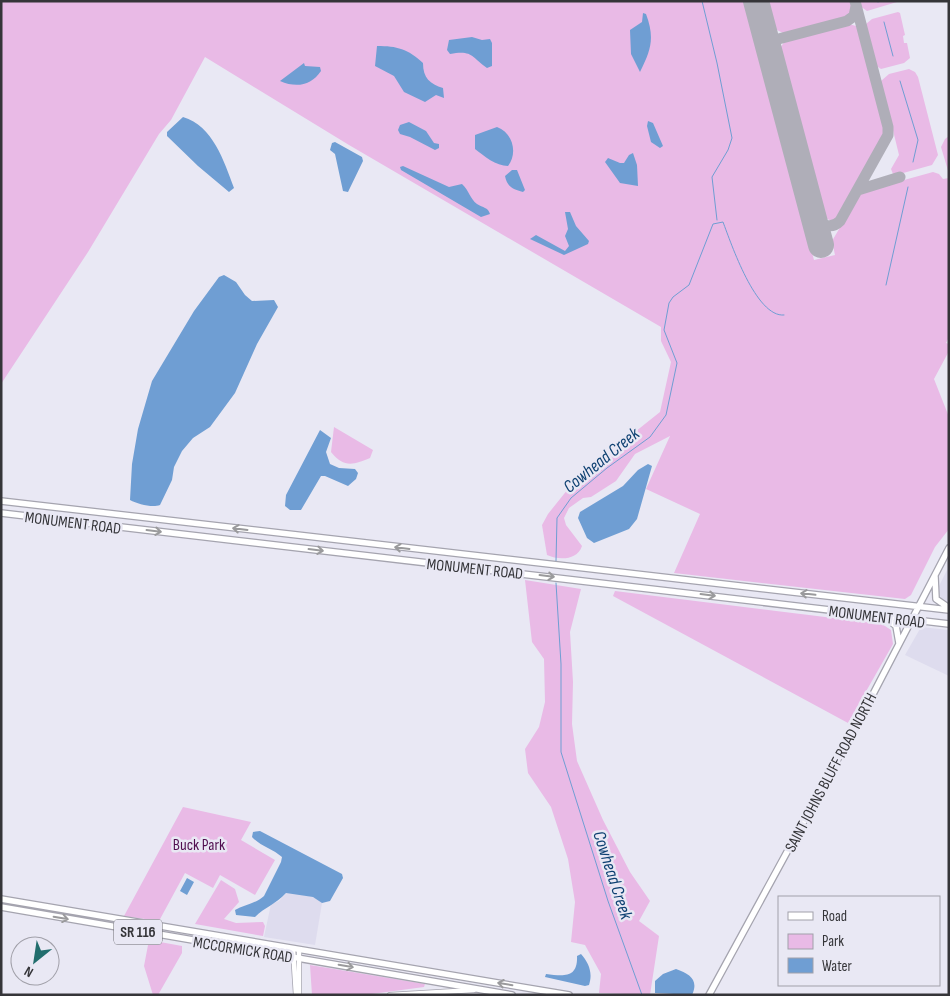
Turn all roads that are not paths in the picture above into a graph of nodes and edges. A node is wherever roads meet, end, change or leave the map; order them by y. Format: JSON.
{"nodes":[{"id":1,"x":1,"y":501,"type":"edge"},
{"id":2,"x":1,"y":513,"type":"edge"},
{"id":3,"x":949,"y":548,"type":"edge"},
{"id":4,"x":935,"y":574,"type":"junction"},
{"id":5,"x":675,"y":579,"type":"junction"},
{"id":6,"x":673,"y":591,"type":"junction"},
{"id":7,"x":918,"y":606,"type":"junction"},
{"id":8,"x":949,"y":609,"type":"edge"},
{"id":9,"x":884,"y":616,"type":"junction"},
{"id":10,"x":911,"y":620,"type":"junction"},
{"id":11,"x":949,"y":624,"type":"edge"},
{"id":12,"x":898,"y":644,"type":"junction"},
{"id":13,"x":1,"y":899,"type":"edge"},
{"id":14,"x":1,"y":907,"type":"edge"},
{"id":15,"x":210,"y":936,"type":"junction"},
{"id":16,"x":192,"y":941,"type":"junction"},
{"id":17,"x":296,"y":950,"type":"junction"},
{"id":18,"x":296,"y":958,"type":"junction"},
{"id":19,"x":474,"y":979,"type":"junction"},
{"id":20,"x":438,"y":981,"type":"junction"},
{"id":21,"x":486,"y":990,"type":"junction"},
{"id":22,"x":710,"y":993,"type":"edge"},
{"id":23,"x":296,"y":994,"type":"edge"},
{"id":24,"x":390,"y":995,"type":"edge"},
{"id":25,"x":512,"y":995,"type":"edge"},
{"id":26,"x":569,"y":995,"type":"edge"}],
"edges":[{"from":5,"to":1,"type":"main road","name":"MONUMENT ROAD","one_way":true},
{"from":2,"to":6,"type":"main road","name":"MONUMENT ROAD","one_way":true},
{"from":3,"to":4,"type":"main road","name":"SAINT JOHNS BLUFF ROAD NORTH"},
{"from":4,"to":7,"type":"main road","name":"SAINT JOHNS BLUFF ROAD NORTH"},
{"from":4,"to":8,"type":"main road"},
{"from":5,"to":6,"type":"main road"},
{"from":7,"to":5,"type":"main road","name":"MONUMENT ROAD","one_way":true},
{"from":6,"to":9,"type":"main road","name":"MONUMENT ROAD","one_way":true},
{"from":7,"to":8,"type":"main road","name":"MONUMENT ROAD"},
{"from":7,"to":10,"type":"main road","name":"SAINT JOHNS BLUFF ROAD NORTH"},
{"from":9,"to":10,"type":"main road","name":"MONUMENT ROAD"},
{"from":9,"to":12,"type":"main road"},
{"from":10,"to":11,"type":"main road","name":"MONUMENT ROAD"},
{"from":10,"to":12,"type":"main road","name":"SAINT JOHNS BLUFF ROAD NORTH"},
{"from":12,"to":22,"type":"main road","name":"SAINT JOHNS BLUFF ROAD NORTH"},
{"from":13,"to":15,"type":"main road","name":"MCCORMICK ROAD","number":"SR 116"},
{"from":14,"to":16,"type":"main road","name":"MCCORMICK ROAD","number":"SR 116","one_way":true},
{"from":15,"to":16,"type":"main road"},
{"from":15,"to":17,"type":"main road","name":"MCCORMICK ROAD","number":"SR 116"},
{"from":16,"to":18,"type":"main road","name":"MCCORMICK ROAD","number":"SR 116"},
{"from":17,"to":18,"type":"street"},
{"from":17,"to":19,"type":"main road","name":"MCCORMICK ROAD","number":"SR 116"},
{"from":18,"to":20,"type":"main road","name":"MCCORMICK ROAD","number":"SR 116","one_way":true},
{"from":18,"to":23,"type":"street"},
{"from":19,"to":20,"type":"main road"},
{"from":26,"to":19,"type":"main road","number":"SR 116","one_way":true},
{"from":20,"to":21,"type":"main road","name":"MCCORMICK ROAD","number":"SR 116"},
{"from":21,"to":24,"type":"street"},
{"from":21,"to":25,"type":"main road","number":"SR 116"}]}
